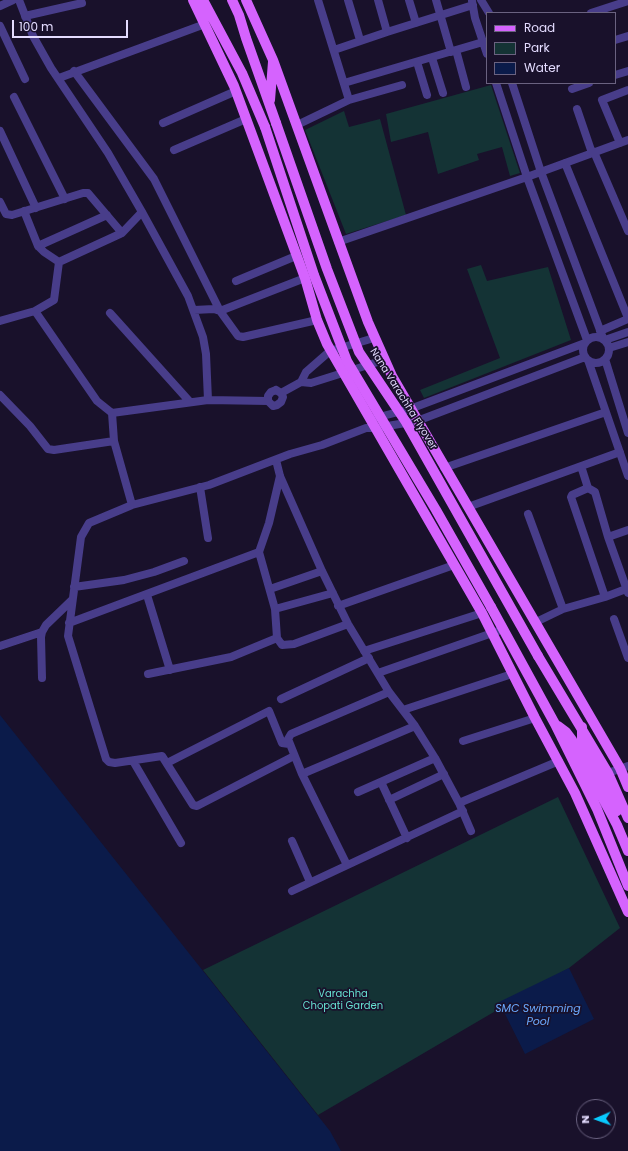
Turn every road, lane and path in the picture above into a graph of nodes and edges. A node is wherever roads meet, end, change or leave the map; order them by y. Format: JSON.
{"nodes":[{"id":1,"x":13,"y":0,"type":"edge"},
{"id":2,"x":19,"y":0,"type":"edge"},
{"id":3,"x":194,"y":0,"type":"edge"},
{"id":4,"x":203,"y":0,"type":"edge"},
{"id":5,"x":232,"y":0,"type":"edge"},
{"id":6,"x":246,"y":0,"type":"edge"},
{"id":7,"x":318,"y":0,"type":"edge"},
{"id":8,"x":348,"y":0,"type":"edge"},
{"id":9,"x":378,"y":0,"type":"edge"},
{"id":10,"x":409,"y":0,"type":"edge"},
{"id":11,"x":436,"y":0,"type":"edge"},
{"id":12,"x":481,"y":0,"type":"edge"},
{"id":13,"x":628,"y":1,"type":"edge"},
{"id":14,"x":82,"y":3,"type":"dead end"},
{"id":15,"x":473,"y":3,"type":"edge"},
{"id":16,"x":0,"y":6,"type":"edge"},
{"id":17,"x":488,"y":12,"type":"edge"},
{"id":18,"x":594,"y":12,"type":"edge"},
{"id":19,"x":239,"y":14,"type":"junction"},
{"id":20,"x":25,"y":16,"type":"junction"},
{"id":21,"x":440,"y":16,"type":"junction"},
{"id":22,"x":416,"y":23,"type":"junction"},
{"id":23,"x":205,"y":24,"type":"junction"},
{"id":24,"x":0,"y":26,"type":"edge"},
{"id":25,"x":259,"y":28,"type":"junction"},
{"id":26,"x":387,"y":32,"type":"junction"},
{"id":27,"x":628,"y":36,"type":"edge"},
{"id":28,"x":223,"y":37,"type":"junction"},
{"id":29,"x":360,"y":40,"type":"junction"},
{"id":30,"x":616,"y":40,"type":"edge"},
{"id":31,"x":483,"y":42,"type":"junction"},
{"id":32,"x":334,"y":50,"type":"junction"},
{"id":33,"x":453,"y":51,"type":"junction"},
{"id":34,"x":486,"y":51,"type":"edge"},
{"id":35,"x":221,"y":58,"type":"junction"},
{"id":36,"x":432,"y":58,"type":"junction"},
{"id":37,"x":273,"y":60,"type":"junction"},
{"id":38,"x":417,"y":62,"type":"junction"},
{"id":39,"x":628,"y":71,"type":"edge"},
{"id":40,"x":74,"y":72,"type":"junction"},
{"id":41,"x":242,"y":73,"type":"junction"},
{"id":42,"x":616,"y":75,"type":"edge"},
{"id":43,"x":59,"y":78,"type":"junction"},
{"id":44,"x":25,"y":79,"type":"dead end"},
{"id":45,"x":344,"y":83,"type":"junction"},
{"id":46,"x":496,"y":84,"type":"edge"},
{"id":47,"x":512,"y":84,"type":"edge"},
{"id":48,"x":586,"y":84,"type":"edge"},
{"id":49,"x":402,"y":85,"type":"dead end"},
{"id":50,"x":466,"y":87,"type":"dead end"},
{"id":51,"x":572,"y":88,"type":"dead end"},
{"id":52,"x":628,"y":90,"type":"edge"},
{"id":53,"x":236,"y":91,"type":"junction"},
{"id":54,"x":443,"y":93,"type":"dead end"},
{"id":55,"x":427,"y":95,"type":"dead end"},
{"id":56,"x":14,"y":97,"type":"dead end"},
{"id":57,"x":349,"y":100,"type":"junction"},
{"id":58,"x":269,"y":104,"type":"junction"},
{"id":59,"x":576,"y":109,"type":"dead end"},
{"id":60,"x":246,"y":119,"type":"junction"},
{"id":61,"x":163,"y":123,"type":"dead end"},
{"id":62,"x":298,"y":125,"type":"junction"},
{"id":63,"x":0,"y":131,"type":"edge"},
{"id":64,"x":624,"y":141,"type":"edge"},
{"id":65,"x":628,"y":149,"type":"edge"},
{"id":66,"x":174,"y":150,"type":"dead end"},
{"id":67,"x":593,"y":153,"type":"junction"},
{"id":68,"x":565,"y":163,"type":"junction"},
{"id":69,"x":542,"y":172,"type":"junction"},
{"id":70,"x":527,"y":177,"type":"junction"},
{"id":71,"x":65,"y":199,"type":"junction"},
{"id":72,"x":0,"y":202,"type":"edge"},
{"id":73,"x":36,"y":208,"type":"junction"},
{"id":74,"x":24,"y":211,"type":"junction"},
{"id":75,"x":142,"y":212,"type":"junction"},
{"id":76,"x":106,"y":215,"type":"junction"},
{"id":77,"x":628,"y":231,"type":"edge"},
{"id":78,"x":122,"y":233,"type":"junction"},
{"id":79,"x":338,"y":242,"type":"junction"},
{"id":80,"x":38,"y":246,"type":"junction"},
{"id":81,"x":296,"y":256,"type":"junction"},
{"id":82,"x":59,"y":262,"type":"junction"},
{"id":83,"x":305,"y":278,"type":"junction"},
{"id":84,"x":236,"y":281,"type":"dead end"},
{"id":85,"x":194,"y":310,"type":"junction"},
{"id":86,"x":35,"y":311,"type":"junction"},
{"id":87,"x":220,"y":311,"type":"junction"},
{"id":88,"x":110,"y":312,"type":"dead end"},
{"id":89,"x":628,"y":319,"type":"edge"},
{"id":90,"x":317,"y":320,"type":"junction"},
{"id":91,"x":0,"y":321,"type":"edge"},
{"id":92,"x":628,"y":332,"type":"edge"},
{"id":93,"x":603,"y":336,"type":"junction"},
{"id":94,"x":374,"y":338,"type":"junction"},
{"id":95,"x":586,"y":342,"type":"junction"},
{"id":96,"x":628,"y":342,"type":"edge"},
{"id":97,"x":609,"y":348,"type":"junction"},
{"id":98,"x":330,"y":351,"type":"junction"},
{"id":99,"x":586,"y":358,"type":"junction"},
{"id":100,"x":605,"y":359,"type":"junction"},
{"id":101,"x":384,"y":360,"type":"junction"},
{"id":102,"x":343,"y":373,"type":"junction"},
{"id":103,"x":300,"y":382,"type":"junction"},
{"id":104,"x":0,"y":395,"type":"edge"},
{"id":105,"x":208,"y":400,"type":"junction"},
{"id":106,"x":190,"y":402,"type":"junction"},
{"id":107,"x":410,"y":409,"type":"junction"},
{"id":108,"x":606,"y":412,"type":"junction"},
{"id":109,"x":112,"y":413,"type":"junction"},
{"id":110,"x":417,"y":420,"type":"junction"},
{"id":111,"x":371,"y":425,"type":"junction"},
{"id":112,"x":628,"y":433,"type":"edge"},
{"id":113,"x":114,"y":441,"type":"junction"},
{"id":114,"x":620,"y":452,"type":"junction"},
{"id":115,"x":276,"y":460,"type":"junction"},
{"id":116,"x":581,"y":466,"type":"junction"},
{"id":117,"x":444,"y":468,"type":"junction"},
{"id":118,"x":280,"y":476,"type":"junction"},
{"id":119,"x":628,"y":476,"type":"edge"},
{"id":120,"x":200,"y":487,"type":"junction"},
{"id":121,"x":588,"y":488,"type":"junction"},
{"id":122,"x":132,"y":505,"type":"junction"},
{"id":123,"x":468,"y":507,"type":"junction"},
{"id":124,"x":528,"y":514,"type":"dead end"},
{"id":125,"x":628,"y":530,"type":"edge"},
{"id":126,"x":608,"y":537,"type":"junction"},
{"id":127,"x":208,"y":538,"type":"dead end"},
{"id":128,"x":259,"y":552,"type":"junction"},
{"id":129,"x":184,"y":561,"type":"dead end"},
{"id":130,"x":454,"y":565,"type":"junction"},
{"id":131,"x":322,"y":571,"type":"junction"},
{"id":132,"x":625,"y":572,"type":"edge"},
{"id":133,"x":74,"y":587,"type":"junction"},
{"id":134,"x":270,"y":589,"type":"junction"},
{"id":135,"x":627,"y":591,"type":"edge"},
{"id":136,"x":333,"y":593,"type":"junction"},
{"id":137,"x":147,"y":595,"type":"junction"},
{"id":138,"x":605,"y":596,"type":"junction"},
{"id":139,"x":72,"y":600,"type":"junction"},
{"id":140,"x":338,"y":606,"type":"junction"},
{"id":141,"x":276,"y":609,"type":"junction"},
{"id":142,"x":563,"y":609,"type":"junction"},
{"id":143,"x":486,"y":610,"type":"junction"},
{"id":144,"x":614,"y":619,"type":"dead end"},
{"id":145,"x":536,"y":622,"type":"junction"},
{"id":146,"x":69,"y":623,"type":"junction"},
{"id":147,"x":348,"y":624,"type":"junction"},
{"id":148,"x":502,"y":629,"type":"junction"},
{"id":149,"x":42,"y":632,"type":"junction"},
{"id":150,"x":492,"y":634,"type":"junction"},
{"id":151,"x":277,"y":638,"type":"junction"},
{"id":152,"x":0,"y":646,"type":"edge"},
{"id":153,"x":367,"y":655,"type":"junction"},
{"id":154,"x":628,"y":658,"type":"edge"},
{"id":155,"x":170,"y":670,"type":"junction"},
{"id":156,"x":378,"y":673,"type":"junction"},
{"id":157,"x":148,"y":674,"type":"dead end"},
{"id":158,"x":512,"y":674,"type":"junction"},
{"id":159,"x":42,"y":678,"type":"dead end"},
{"id":160,"x":569,"y":680,"type":"junction"},
{"id":161,"x":558,"y":688,"type":"junction"},
{"id":162,"x":389,"y":692,"type":"junction"},
{"id":163,"x":281,"y":699,"type":"dead end"},
{"id":164,"x":404,"y":710,"type":"junction"},
{"id":165,"x":535,"y":718,"type":"junction"},
{"id":166,"x":555,"y":724,"type":"junction"},
{"id":167,"x":415,"y":726,"type":"junction"},
{"id":168,"x":582,"y":727,"type":"junction"},
{"id":169,"x":464,"y":741,"type":"dead end"},
{"id":170,"x":289,"y":744,"type":"junction"},
{"id":171,"x":294,"y":756,"type":"junction"},
{"id":172,"x":435,"y":758,"type":"junction"},
{"id":173,"x":133,"y":761,"type":"junction"},
{"id":174,"x":559,"y":761,"type":"junction"},
{"id":175,"x":167,"y":763,"type":"junction"},
{"id":176,"x":624,"y":767,"type":"edge"},
{"id":177,"x":608,"y":773,"type":"junction"},
{"id":178,"x":302,"y":774,"type":"junction"},
{"id":179,"x":444,"y":774,"type":"junction"},
{"id":180,"x":381,"y":782,"type":"junction"},
{"id":181,"x":627,"y":782,"type":"edge"},
{"id":182,"x":613,"y":785,"type":"junction"},
{"id":183,"x":358,"y":792,"type":"dead end"},
{"id":184,"x":389,"y":800,"type":"junction"},
{"id":185,"x":459,"y":803,"type":"junction"},
{"id":186,"x":463,"y":811,"type":"junction"},
{"id":187,"x":628,"y":818,"type":"edge"},
{"id":188,"x":471,"y":831,"type":"dead end"},
{"id":189,"x":628,"y":834,"type":"edge"},
{"id":190,"x":407,"y":838,"type":"junction"},
{"id":191,"x":292,"y":841,"type":"dead end"},
{"id":192,"x":181,"y":842,"type":"dead end"},
{"id":193,"x":628,"y":851,"type":"edge"},
{"id":194,"x":348,"y":865,"type":"junction"},
{"id":195,"x":310,"y":882,"type":"junction"},
{"id":196,"x":628,"y":886,"type":"edge"},
{"id":197,"x":292,"y":891,"type":"dead end"},
{"id":198,"x":628,"y":912,"type":"edge"}],
"edges":[{"from":1,"to":16,"type":"street"},
{"from":2,"to":20,"type":"street"},
{"from":3,"to":23,"type":"main road"},
{"from":4,"to":28,"type":"main road"},
{"from":5,"to":19,"type":"main road","name":"Nana Varachha Flyover"},
{"from":6,"to":25,"type":"main road"},
{"from":7,"to":32,"type":"street"},
{"from":8,"to":29,"type":"street"},
{"from":9,"to":26,"type":"street"},
{"from":10,"to":22,"type":"street"},
{"from":11,"to":21,"type":"street"},
{"from":12,"to":17,"type":"street"},
{"from":13,"to":18,"type":"street"},
{"from":14,"to":20,"type":"street"},
{"from":15,"to":21,"type":"street"},
{"from":15,"to":31,"type":"street"},
{"from":19,"to":25,"type":"main road"},
{"from":19,"to":58,"type":"main road","name":"Nana Varachha Flyover"},
{"from":20,"to":43,"type":"street"},
{"from":21,"to":22,"type":"street"},
{"from":21,"to":33,"type":"street"},
{"from":22,"to":26,"type":"street"},
{"from":23,"to":35,"type":"main road"},
{"from":23,"to":40,"type":"street"},
{"from":24,"to":44,"type":"street"},
{"from":25,"to":37,"type":"main road"},
{"from":26,"to":29,"type":"street"},
{"from":27,"to":30,"type":"street"},
{"from":28,"to":35,"type":"main road"},
{"from":28,"to":41,"type":"main road"},
{"from":29,"to":32,"type":"street"},
{"from":31,"to":33,"type":"street"},
{"from":31,"to":34,"type":"street"},
{"from":32,"to":45,"type":"street"},
{"from":33,"to":36,"type":"street"},
{"from":33,"to":50,"type":"street"},
{"from":35,"to":41,"type":"main road"},
{"from":35,"to":53,"type":"main road"},
{"from":36,"to":38,"type":"street"},
{"from":36,"to":54,"type":"street"},
{"from":37,"to":58,"type":"main road"},
{"from":37,"to":62,"type":"main road"},
{"from":38,"to":45,"type":"street"},
{"from":38,"to":55,"type":"street"},
{"from":39,"to":42,"type":"street"},
{"from":40,"to":43,"type":"street"},
{"from":40,"to":87,"type":"street"},
{"from":41,"to":143,"type":"main road","bridge":true},
{"from":43,"to":75,"type":"street"},
{"from":45,"to":57,"type":"street"},
{"from":46,"to":70,"type":"street"},
{"from":47,"to":69,"type":"street"},
{"from":48,"to":51,"type":"street"},
{"from":49,"to":57,"type":"street"},
{"from":52,"to":64,"type":"street"},
{"from":53,"to":60,"type":"main road"},
{"from":53,"to":61,"type":"street"},
{"from":56,"to":71,"type":"street"},
{"from":57,"to":62,"type":"street"},
{"from":58,"to":161,"type":"main road","name":"Nana Varachha Flyover","bridge":true},
{"from":59,"to":67,"type":"street"},
{"from":60,"to":66,"type":"street"},
{"from":60,"to":81,"type":"main road"},
{"from":62,"to":79,"type":"main road"},
{"from":63,"to":73,"type":"street"},
{"from":64,"to":65,"type":"street"},
{"from":64,"to":67,"type":"street"},
{"from":67,"to":68,"type":"street"},
{"from":67,"to":77,"type":"street"},
{"from":68,"to":69,"type":"street"},
{"from":68,"to":89,"type":"street"},
{"from":69,"to":70,"type":"street"},
{"from":69,"to":93,"type":"street"},
{"from":70,"to":79,"type":"street"},
{"from":70,"to":95,"type":"street"},
{"from":71,"to":73,"type":"street"},
{"from":71,"to":76,"type":"street"},
{"from":72,"to":74,"type":"street"},
{"from":73,"to":74,"type":"street"},
{"from":74,"to":80,"type":"street"},
{"from":75,"to":78,"type":"street"},
{"from":75,"to":85,"type":"street"},
{"from":76,"to":78,"type":"street"},
{"from":76,"to":80,"type":"street"},
{"from":78,"to":82,"type":"street"},
{"from":79,"to":94,"type":"main road"},
{"from":80,"to":82,"type":"street"},
{"from":81,"to":83,"type":"main road"},
{"from":81,"to":84,"type":"street"},
{"from":82,"to":86,"type":"street"},
{"from":83,"to":87,"type":"street"},
{"from":83,"to":90,"type":"main road"},
{"from":85,"to":87,"type":"street"},
{"from":85,"to":105,"type":"street"},
{"from":86,"to":91,"type":"street"},
{"from":86,"to":109,"type":"street"},
{"from":87,"to":90,"type":"street"},
{"from":88,"to":106,"type":"street"},
{"from":89,"to":93,"type":"street"},
{"from":90,"to":98,"type":"main road"},
{"from":92,"to":93,"type":"street"},
{"from":93,"to":95,"type":"street"},
{"from":93,"to":97,"type":"street"},
{"from":94,"to":98,"type":"street"},
{"from":94,"to":101,"type":"main road"},
{"from":95,"to":99,"type":"street"},
{"from":95,"to":107,"type":"street"},
{"from":96,"to":97,"type":"street"},
{"from":97,"to":100,"type":"street"},
{"from":98,"to":102,"type":"main road"},
{"from":98,"to":103,"type":"street"},
{"from":99,"to":100,"type":"street"},
{"from":99,"to":108,"type":"street"},
{"from":99,"to":110,"type":"street"},
{"from":100,"to":112,"type":"street"},
{"from":101,"to":102,"type":"street"},
{"from":101,"to":107,"type":"main road"},
{"from":102,"to":103,"type":"street"},
{"from":102,"to":111,"type":"main road"},
{"from":103,"to":105,"type":"street"},
{"from":104,"to":113,"type":"street"},
{"from":105,"to":106,"type":"street"},
{"from":106,"to":109,"type":"street"},
{"from":107,"to":110,"type":"main road"},
{"from":107,"to":111,"type":"street"},
{"from":108,"to":114,"type":"street"},
{"from":108,"to":117,"type":"street"},
{"from":109,"to":113,"type":"street"},
{"from":110,"to":111,"type":"street"},
{"from":110,"to":117,"type":"main road"},
{"from":111,"to":115,"type":"street"},
{"from":111,"to":130,"type":"main road"},
{"from":113,"to":122,"type":"street"},
{"from":114,"to":116,"type":"street"},
{"from":114,"to":119,"type":"street"},
{"from":115,"to":118,"type":"street"},
{"from":115,"to":120,"type":"street"},
{"from":116,"to":121,"type":"street"},
{"from":116,"to":123,"type":"street"},
{"from":117,"to":123,"type":"main road"},
{"from":118,"to":128,"type":"street"},
{"from":118,"to":131,"type":"street"},
{"from":120,"to":122,"type":"street"},
{"from":120,"to":127,"type":"street"},
{"from":121,"to":126,"type":"street"},
{"from":121,"to":138,"type":"street"},
{"from":122,"to":133,"type":"street"},
{"from":123,"to":145,"type":"main road"},
{"from":124,"to":142,"type":"street"},
{"from":125,"to":126,"type":"street"},
{"from":126,"to":132,"type":"street"},
{"from":128,"to":134,"type":"street"},
{"from":128,"to":137,"type":"street"},
{"from":129,"to":133,"type":"street"},
{"from":130,"to":140,"type":"street"},
{"from":130,"to":143,"type":"main road"},
{"from":131,"to":134,"type":"street"},
{"from":131,"to":136,"type":"street"},
{"from":132,"to":135,"type":"street"},
{"from":133,"to":139,"type":"street"},
{"from":134,"to":141,"type":"street"},
{"from":135,"to":138,"type":"street"},
{"from":136,"to":140,"type":"street"},
{"from":136,"to":141,"type":"street"},
{"from":137,"to":146,"type":"street"},
{"from":137,"to":155,"type":"street"},
{"from":138,"to":142,"type":"street"},
{"from":139,"to":146,"type":"street"},
{"from":139,"to":149,"type":"street"},
{"from":140,"to":147,"type":"street"},
{"from":141,"to":151,"type":"street"},
{"from":142,"to":145,"type":"street"},
{"from":143,"to":148,"type":"main road"},
{"from":143,"to":150,"type":"main road"},
{"from":143,"to":153,"type":"street"},
{"from":144,"to":154,"type":"street"},
{"from":145,"to":160,"type":"main road"},
{"from":146,"to":173,"type":"street"},
{"from":147,"to":151,"type":"street"},
{"from":147,"to":153,"type":"street"},
{"from":148,"to":150,"type":"street"},
{"from":148,"to":166,"type":"main road"},
{"from":149,"to":152,"type":"street"},
{"from":149,"to":159,"type":"street"},
{"from":150,"to":156,"type":"street"},
{"from":150,"to":158,"type":"main road"},
{"from":151,"to":155,"type":"street"},
{"from":153,"to":156,"type":"street"},
{"from":153,"to":163,"type":"street"},
{"from":155,"to":157,"type":"street"},
{"from":156,"to":162,"type":"street"},
{"from":158,"to":164,"type":"street"},
{"from":158,"to":165,"type":"main road"},
{"from":160,"to":161,"type":"main road"},
{"from":160,"to":176,"type":"main road"},
{"from":161,"to":168,"type":"main road","name":"Nana Varachha Flyover"},
{"from":162,"to":164,"type":"street"},
{"from":162,"to":170,"type":"street"},
{"from":164,"to":167,"type":"street"},
{"from":165,"to":169,"type":"street"},
{"from":165,"to":174,"type":"main road"},
{"from":166,"to":193,"type":"main road"},
{"from":166,"to":196,"type":"main road"},
{"from":167,"to":172,"type":"street"},
{"from":167,"to":178,"type":"street"},
{"from":168,"to":177,"type":"main road","name":"Nana Varachha Flyover"},
{"from":168,"to":189,"type":"main road"},
{"from":170,"to":171,"type":"street"},
{"from":170,"to":175,"type":"street"},
{"from":171,"to":175,"type":"street"},
{"from":171,"to":178,"type":"street"},
{"from":172,"to":179,"type":"street"},
{"from":172,"to":180,"type":"street"},
{"from":173,"to":175,"type":"street"},
{"from":173,"to":192,"type":"street"},
{"from":174,"to":185,"type":"street"},
{"from":174,"to":198,"type":"main road"},
{"from":176,"to":177,"type":"street"},
{"from":176,"to":181,"type":"main road"},
{"from":177,"to":182,"type":"main road","name":"Nana Varachha Flyover"},
{"from":178,"to":194,"type":"street"},
{"from":179,"to":184,"type":"street"},
{"from":179,"to":185,"type":"street"},
{"from":180,"to":183,"type":"street"},
{"from":180,"to":184,"type":"street"},
{"from":181,"to":182,"type":"street"},
{"from":182,"to":187,"type":"main road","name":"Nana Varachha Flyover"},
{"from":184,"to":190,"type":"street"},
{"from":185,"to":186,"type":"street"},
{"from":186,"to":188,"type":"street"},
{"from":186,"to":190,"type":"street"},
{"from":190,"to":194,"type":"street"},
{"from":191,"to":195,"type":"street"},
{"from":194,"to":195,"type":"street"},
{"from":195,"to":197,"type":"street"}]}
